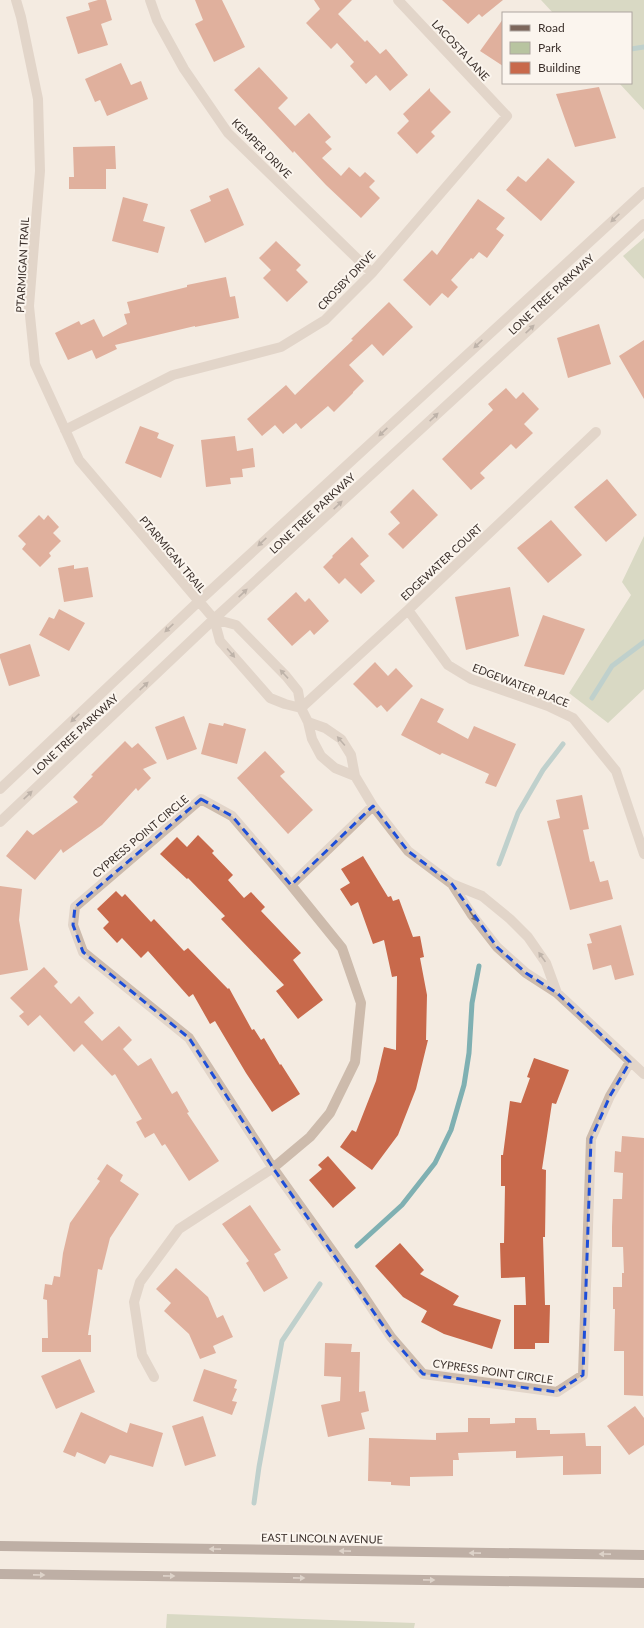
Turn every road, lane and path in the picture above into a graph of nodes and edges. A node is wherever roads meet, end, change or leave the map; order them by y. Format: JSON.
{"nodes":[{"id":1,"x":16,"y":0,"type":"edge"},
{"id":2,"x":150,"y":0,"type":"edge"},
{"id":3,"x":398,"y":0,"type":"edge"},
{"id":4,"x":507,"y":116,"type":"joint"},
{"id":5,"x":644,"y":192,"type":"edge"},
{"id":6,"x":644,"y":224,"type":"edge"},
{"id":7,"x":372,"y":273,"type":"junction"},
{"id":8,"x":65,"y":430,"type":"junction"},
{"id":9,"x":596,"y":432,"type":"dead end"},
{"id":10,"x":198,"y":602,"type":"junction"},
{"id":11,"x":408,"y":610,"type":"junction"},
{"id":12,"x":214,"y":619,"type":"junction"},
{"id":13,"x":301,"y":708,"type":"junction"},
{"id":14,"x":308,"y":722,"type":"junction"},
{"id":15,"x":355,"y":776,"type":"junction"},
{"id":16,"x":0,"y":789,"type":"edge"},
{"id":17,"x":373,"y":806,"type":"junction"},
{"id":18,"x":0,"y":822,"type":"edge"},
{"id":19,"x":644,"y":854,"type":"edge"},
{"id":20,"x":452,"y":884,"type":"junction"},
{"id":21,"x":291,"y":885,"type":"junction"},
{"id":22,"x":557,"y":993,"type":"junction"},
{"id":23,"x":630,"y":1062,"type":"junction"},
{"id":24,"x":644,"y":1074,"type":"edge"},
{"id":25,"x":273,"y":1168,"type":"junction"},
{"id":26,"x":154,"y":1377,"type":"dead end"},
{"id":27,"x":0,"y":1546,"type":"edge"},
{"id":28,"x":644,"y":1555,"type":"edge"},
{"id":29,"x":0,"y":1574,"type":"edge"},
{"id":30,"x":644,"y":1583,"type":"edge"}],
"edges":[{"from":1,"to":8,"type":"street","name":"PTARMIGAN TRAIL"},
{"from":2,"to":7,"type":"street","name":"KEMPER DRIVE"},
{"from":3,"to":4,"type":"street","name":"LACOSTA LANE"},
{"from":4,"to":7,"type":"street","name":"CROSBY DRIVE"},
{"from":5,"to":10,"type":"street","name":"LONE TREE PARKWAY","one_way":true},
{"from":12,"to":6,"type":"street","name":"LONE TREE PARKWAY","one_way":true},
{"from":7,"to":8,"type":"street","name":"CROSBY DRIVE"},
{"from":8,"to":10,"type":"street","name":"PTARMIGAN TRAIL"},
{"from":9,"to":11,"type":"street","name":"EDGEWATER COURT"},
{"from":10,"to":12,"type":"street","name":"PTARMIGAN TRAIL"},
{"from":10,"to":16,"type":"street","name":"LONE TREE PARKWAY","one_way":true},
{"from":11,"to":13,"type":"street","name":"EDGEWATER COURT"},
{"from":11,"to":19,"type":"street","name":"EDGEWATER PLACE"},
{"from":13,"to":12,"type":"street","one_way":true},
{"from":12,"to":13,"type":"street","one_way":true},
{"from":18,"to":12,"type":"street","name":"LONE TREE PARKWAY","one_way":true},
{"from":13,"to":14,"type":"street"},
{"from":14,"to":15,"type":"street"},
{"from":15,"to":14,"type":"street","one_way":true},
{"from":15,"to":17,"type":"street"},
{"from":17,"to":20,"type":"street"},
{"from":17,"to":21,"type":"street"},
{"from":20,"to":22,"type":"street","one_way":true},
{"from":22,"to":20,"type":"street","one_way":true},
{"from":21,"to":25,"type":"street","name":"CYPRESS POINT CIRCLE"},
{"from":21,"to":25,"type":"street","name":"CYPRESS POINT CIRCLE"},
{"from":22,"to":23,"type":"street"},
{"from":23,"to":24,"type":"street"},
{"from":23,"to":25,"type":"street","name":"CYPRESS POINT CIRCLE"},
{"from":25,"to":26,"type":"street"},
{"from":28,"to":27,"type":"main road","name":"EAST LINCOLN AVENUE","one_way":true},
{"from":29,"to":30,"type":"main road","one_way":true}]}
